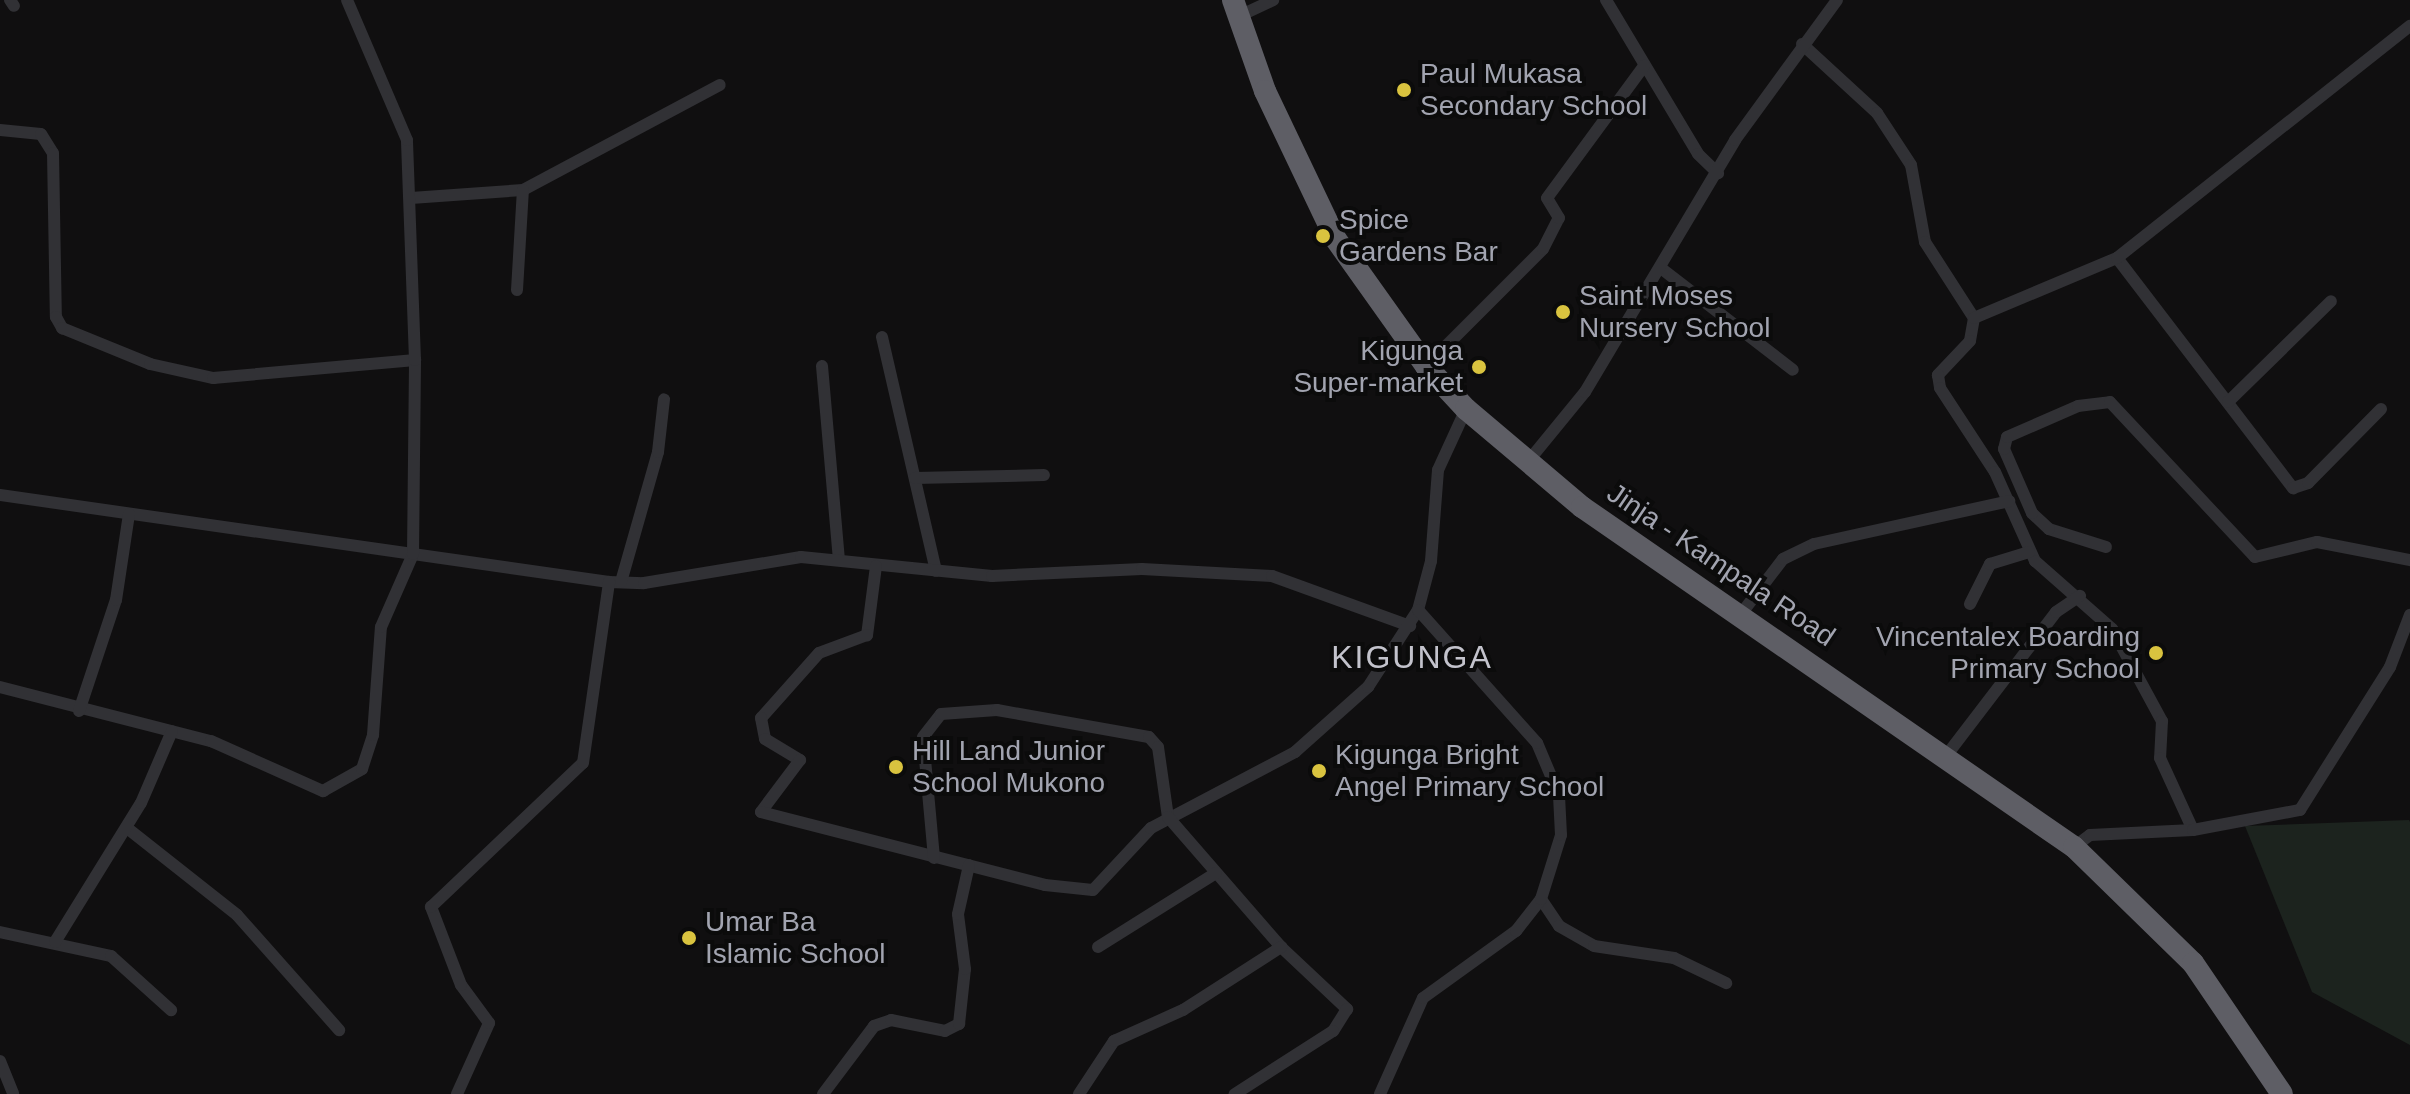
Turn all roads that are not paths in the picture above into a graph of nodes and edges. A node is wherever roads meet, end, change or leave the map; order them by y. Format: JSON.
{"nodes":[{"id":1,"x":347,"y":0,"type":"edge"},
{"id":2,"x":1273,"y":0,"type":"edge"},
{"id":3,"x":1606,"y":0,"type":"edge"},
{"id":4,"x":1837,"y":0,"type":"edge"},
{"id":5,"x":1235,"y":8,"type":"edge"},
{"id":6,"x":2410,"y":26,"type":"edge"},
{"id":7,"x":1802,"y":44,"type":"junction"},
{"id":8,"x":1644,"y":66,"type":"junction"},
{"id":9,"x":720,"y":85,"type":"dead end"},
{"id":10,"x":0,"y":130,"type":"edge"},
{"id":11,"x":1718,"y":173,"type":"junction"},
{"id":12,"x":523,"y":190,"type":"junction"},
{"id":13,"x":411,"y":198,"type":"junction"},
{"id":14,"x":2117,"y":258,"type":"junction"},
{"id":15,"x":1662,"y":269,"type":"junction"},
{"id":16,"x":517,"y":290,"type":"dead end"},
{"id":17,"x":2331,"y":301,"type":"dead end"},
{"id":18,"x":1974,"y":318,"type":"junction"},
{"id":19,"x":882,"y":337,"type":"dead end"},
{"id":20,"x":415,"y":360,"type":"junction"},
{"id":21,"x":822,"y":366,"type":"dead end"},
{"id":22,"x":1426,"y":366,"type":"junction"},
{"id":23,"x":1793,"y":370,"type":"dead end"},
{"id":24,"x":664,"y":399,"type":"dead end"},
{"id":25,"x":2228,"y":402,"type":"junction"},
{"id":26,"x":1466,"y":409,"type":"junction"},
{"id":27,"x":2381,"y":409,"type":"dead end"},
{"id":28,"x":1526,"y":464,"type":"junction"},
{"id":29,"x":1044,"y":475,"type":"dead end"},
{"id":30,"x":915,"y":478,"type":"junction"},
{"id":31,"x":0,"y":495,"type":"edge"},
{"id":32,"x":2009,"y":501,"type":"junction"},
{"id":33,"x":129,"y":514,"type":"junction"},
{"id":34,"x":2106,"y":547,"type":"dead end"},
{"id":35,"x":2029,"y":552,"type":"junction"},
{"id":36,"x":413,"y":554,"type":"junction"},
{"id":37,"x":839,"y":560,"type":"junction"},
{"id":38,"x":2410,"y":560,"type":"edge"},
{"id":39,"x":876,"y":566,"type":"junction"},
{"id":40,"x":936,"y":571,"type":"junction"},
{"id":41,"x":615,"y":582,"type":"junction"},
{"id":42,"x":2080,"y":596,"type":"junction"},
{"id":43,"x":1970,"y":604,"type":"dead end"},
{"id":44,"x":1418,"y":610,"type":"junction"},
{"id":45,"x":1741,"y":614,"type":"junction"},
{"id":46,"x":2410,"y":615,"type":"edge"},
{"id":47,"x":1410,"y":626,"type":"junction"},
{"id":48,"x":0,"y":687,"type":"edge"},
{"id":49,"x":79,"y":711,"type":"junction"},
{"id":50,"x":172,"y":731,"type":"junction"},
{"id":51,"x":1946,"y":756,"type":"junction"},
{"id":52,"x":1168,"y":817,"type":"junction"},
{"id":53,"x":127,"y":828,"type":"junction"},
{"id":54,"x":2193,"y":830,"type":"junction"},
{"id":55,"x":2074,"y":847,"type":"junction"},
{"id":56,"x":934,"y":858,"type":"junction"},
{"id":57,"x":969,"y":865,"type":"junction"},
{"id":58,"x":1216,"y":873,"type":"junction"},
{"id":59,"x":1541,"y":899,"type":"junction"},
{"id":60,"x":0,"y":932,"type":"edge"},
{"id":61,"x":55,"y":942,"type":"junction"},
{"id":62,"x":1098,"y":947,"type":"dead end"},
{"id":63,"x":1281,"y":947,"type":"junction"},
{"id":64,"x":1726,"y":983,"type":"dead end"},
{"id":65,"x":171,"y":1010,"type":"dead end"},
{"id":66,"x":339,"y":1030,"type":"dead end"},
{"id":67,"x":0,"y":1061,"type":"edge"},
{"id":68,"x":13,"y":1094,"type":"edge"},
{"id":69,"x":457,"y":1094,"type":"edge"},
{"id":70,"x":823,"y":1094,"type":"edge"},
{"id":71,"x":1079,"y":1094,"type":"edge"},
{"id":72,"x":1235,"y":1094,"type":"edge"},
{"id":73,"x":1380,"y":1094,"type":"edge"},
{"id":74,"x":2282,"y":1094,"type":"edge"}],
"edges":[{"from":1,"to":13,"type":"street"},
{"from":2,"to":5,"type":"street"},
{"from":3,"to":8,"type":"street"},
{"from":4,"to":7,"type":"street"},
{"from":5,"to":22,"type":"highway","name":"Jinja - Kampala Road"},
{"from":6,"to":14,"type":"street"},
{"from":7,"to":11,"type":"street"},
{"from":7,"to":18,"type":"street"},
{"from":8,"to":11,"type":"street"},
{"from":8,"to":22,"type":"street"},
{"from":9,"to":12,"type":"street"},
{"from":10,"to":20,"type":"street"},
{"from":11,"to":15,"type":"street"},
{"from":12,"to":13,"type":"street"},
{"from":12,"to":16,"type":"street"},
{"from":13,"to":20,"type":"street"},
{"from":14,"to":18,"type":"street"},
{"from":14,"to":25,"type":"street"},
{"from":15,"to":23,"type":"street"},
{"from":15,"to":28,"type":"street"},
{"from":17,"to":25,"type":"street"},
{"from":18,"to":32,"type":"street"},
{"from":19,"to":30,"type":"street"},
{"from":20,"to":36,"type":"street"},
{"from":21,"to":37,"type":"street"},
{"from":22,"to":26,"type":"highway","name":"Jinja - Kampala Road"},
{"from":24,"to":41,"type":"street"},
{"from":25,"to":27,"type":"street"},
{"from":26,"to":28,"type":"highway","name":"Jinja - Kampala Road"},
{"from":26,"to":44,"type":"street"},
{"from":28,"to":45,"type":"highway","name":"Jinja - Kampala Road"},
{"from":29,"to":30,"type":"street"},
{"from":30,"to":40,"type":"street"},
{"from":31,"to":33,"type":"street"},
{"from":32,"to":35,"type":"street"},
{"from":32,"to":45,"type":"street"},
{"from":33,"to":36,"type":"street"},
{"from":33,"to":49,"type":"street"},
{"from":34,"to":38,"type":"street"},
{"from":35,"to":42,"type":"street"},
{"from":35,"to":43,"type":"street"},
{"from":36,"to":41,"type":"street"},
{"from":36,"to":50,"type":"street"},
{"from":37,"to":39,"type":"street"},
{"from":37,"to":41,"type":"street"},
{"from":39,"to":40,"type":"street"},
{"from":39,"to":56,"type":"street"},
{"from":40,"to":47,"type":"street"},
{"from":41,"to":69,"type":"street"},
{"from":42,"to":51,"type":"street"},
{"from":42,"to":54,"type":"street"},
{"from":44,"to":47,"type":"street"},
{"from":44,"to":59,"type":"street"},
{"from":45,"to":51,"type":"highway","name":"Jinja - Kampala Road"},
{"from":46,"to":54,"type":"street"},
{"from":47,"to":52,"type":"street"},
{"from":48,"to":49,"type":"street"},
{"from":49,"to":50,"type":"street"},
{"from":50,"to":53,"type":"street"},
{"from":51,"to":55,"type":"highway","name":"Jinja - Kampala Road"},
{"from":52,"to":56,"type":"street"},
{"from":52,"to":57,"type":"street"},
{"from":52,"to":58,"type":"street"},
{"from":53,"to":61,"type":"street"},
{"from":53,"to":66,"type":"street"},
{"from":54,"to":55,"type":"street"},
{"from":55,"to":74,"type":"highway","name":"Jinja - Kampala Road"},
{"from":56,"to":57,"type":"street"},
{"from":57,"to":70,"type":"street"},
{"from":58,"to":62,"type":"street"},
{"from":58,"to":63,"type":"street"},
{"from":59,"to":64,"type":"street"},
{"from":59,"to":73,"type":"street"},
{"from":60,"to":61,"type":"street"},
{"from":61,"to":65,"type":"street"},
{"from":63,"to":71,"type":"street"},
{"from":63,"to":72,"type":"street"},
{"from":67,"to":68,"type":"street"}]}
